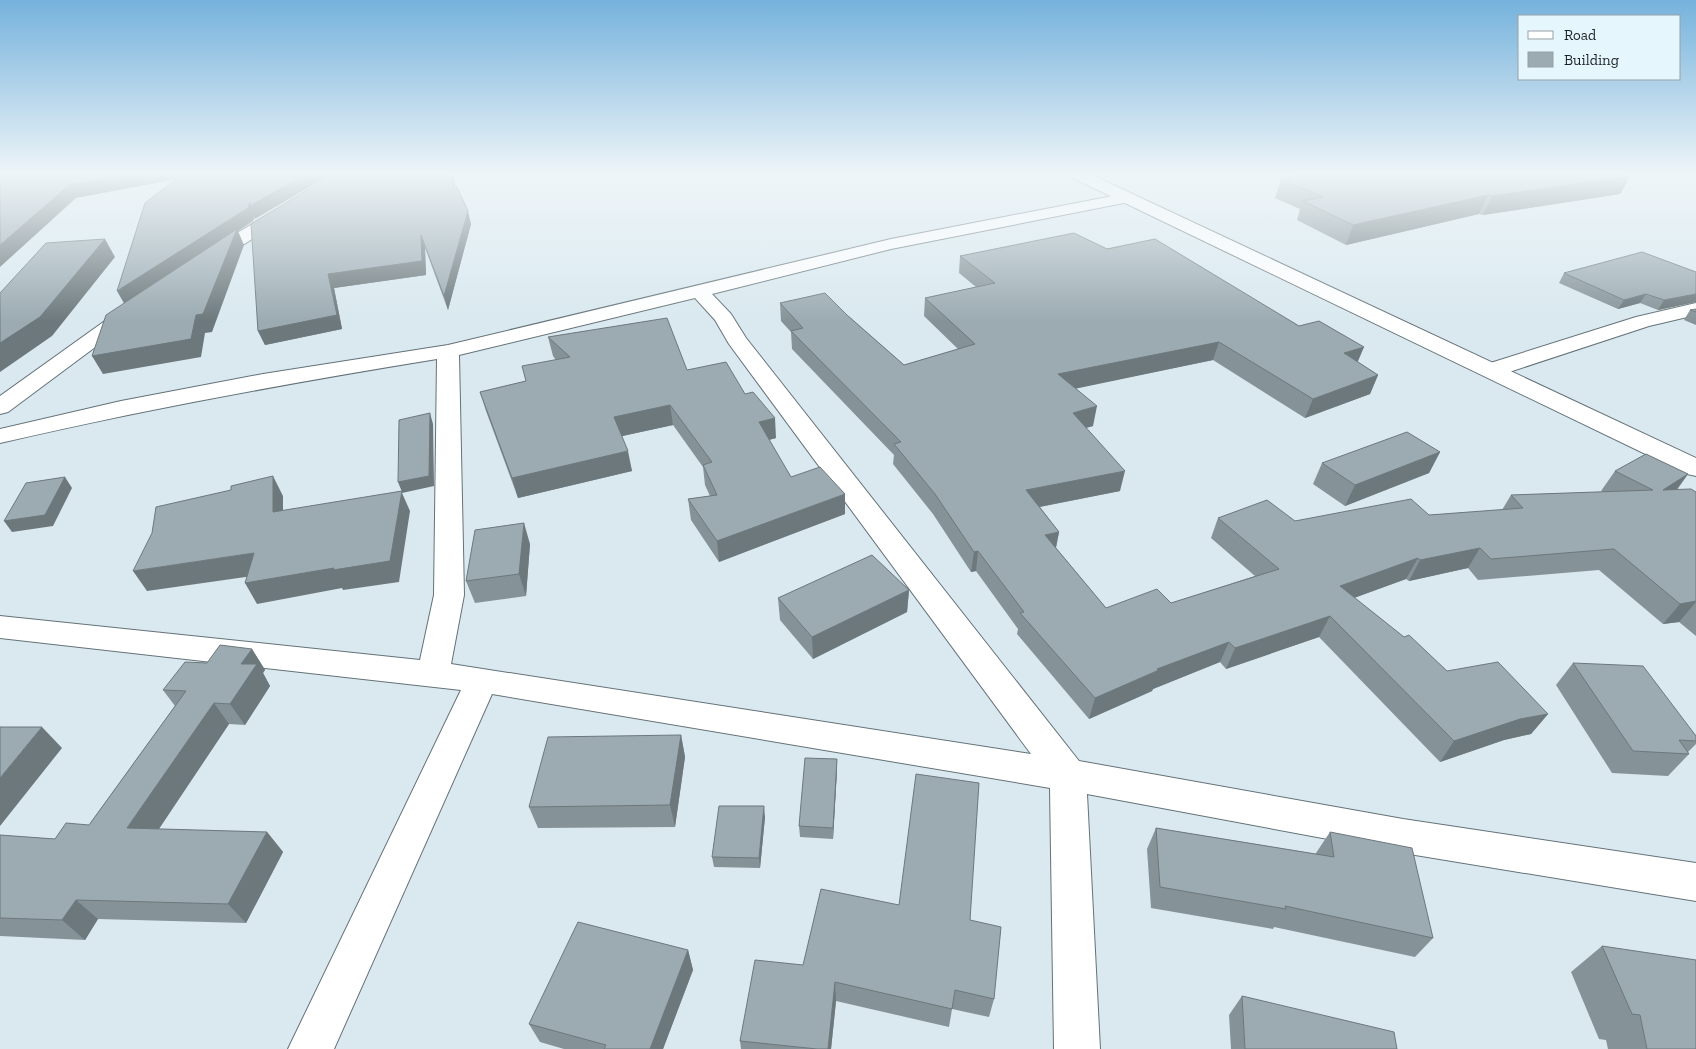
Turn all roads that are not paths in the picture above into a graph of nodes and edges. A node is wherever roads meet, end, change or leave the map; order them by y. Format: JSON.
{"nodes":[{"id":1,"x":263,"y":224,"type":"edge"},
{"id":2,"x":994,"y":224,"type":"edge"},
{"id":3,"x":1183,"y":224,"type":"edge"},
{"id":4,"x":190,"y":271,"type":"edge"},
{"id":5,"x":699,"y":291,"type":"junction"},
{"id":6,"x":143,"y":303,"type":"edge"},
{"id":7,"x":1696,"y":309,"type":"edge"},
{"id":8,"x":448,"y":351,"type":"junction"},
{"id":9,"x":1492,"y":370,"type":"junction"},
{"id":10,"x":0,"y":407,"type":"edge"},
{"id":11,"x":0,"y":436,"type":"edge"},
{"id":12,"x":1696,"y":468,"type":"edge"},
{"id":13,"x":0,"y":628,"type":"edge"},
{"id":14,"x":433,"y":674,"type":"junction"},
{"id":15,"x":482,"y":680,"type":"junction"},
{"id":16,"x":1068,"y":775,"type":"junction"},
{"id":17,"x":1696,"y":882,"type":"edge"},
{"id":18,"x":311,"y":1049,"type":"edge"},
{"id":19,"x":1076,"y":1049,"type":"edge"}],
"edges":[{"from":1,"to":4,"type":"street"},
{"from":2,"to":5,"type":"street"},
{"from":3,"to":9,"type":"street"},
{"from":5,"to":8,"type":"street"},
{"from":5,"to":16,"type":"street"},
{"from":6,"to":10,"type":"street"},
{"from":7,"to":9,"type":"street"},
{"from":8,"to":11,"type":"street"},
{"from":8,"to":14,"type":"street"},
{"from":9,"to":12,"type":"street"},
{"from":13,"to":14,"type":"street"},
{"from":14,"to":15,"type":"street"},
{"from":15,"to":16,"type":"street"},
{"from":15,"to":18,"type":"street"},
{"from":16,"to":17,"type":"street"},
{"from":16,"to":19,"type":"street"}]}
